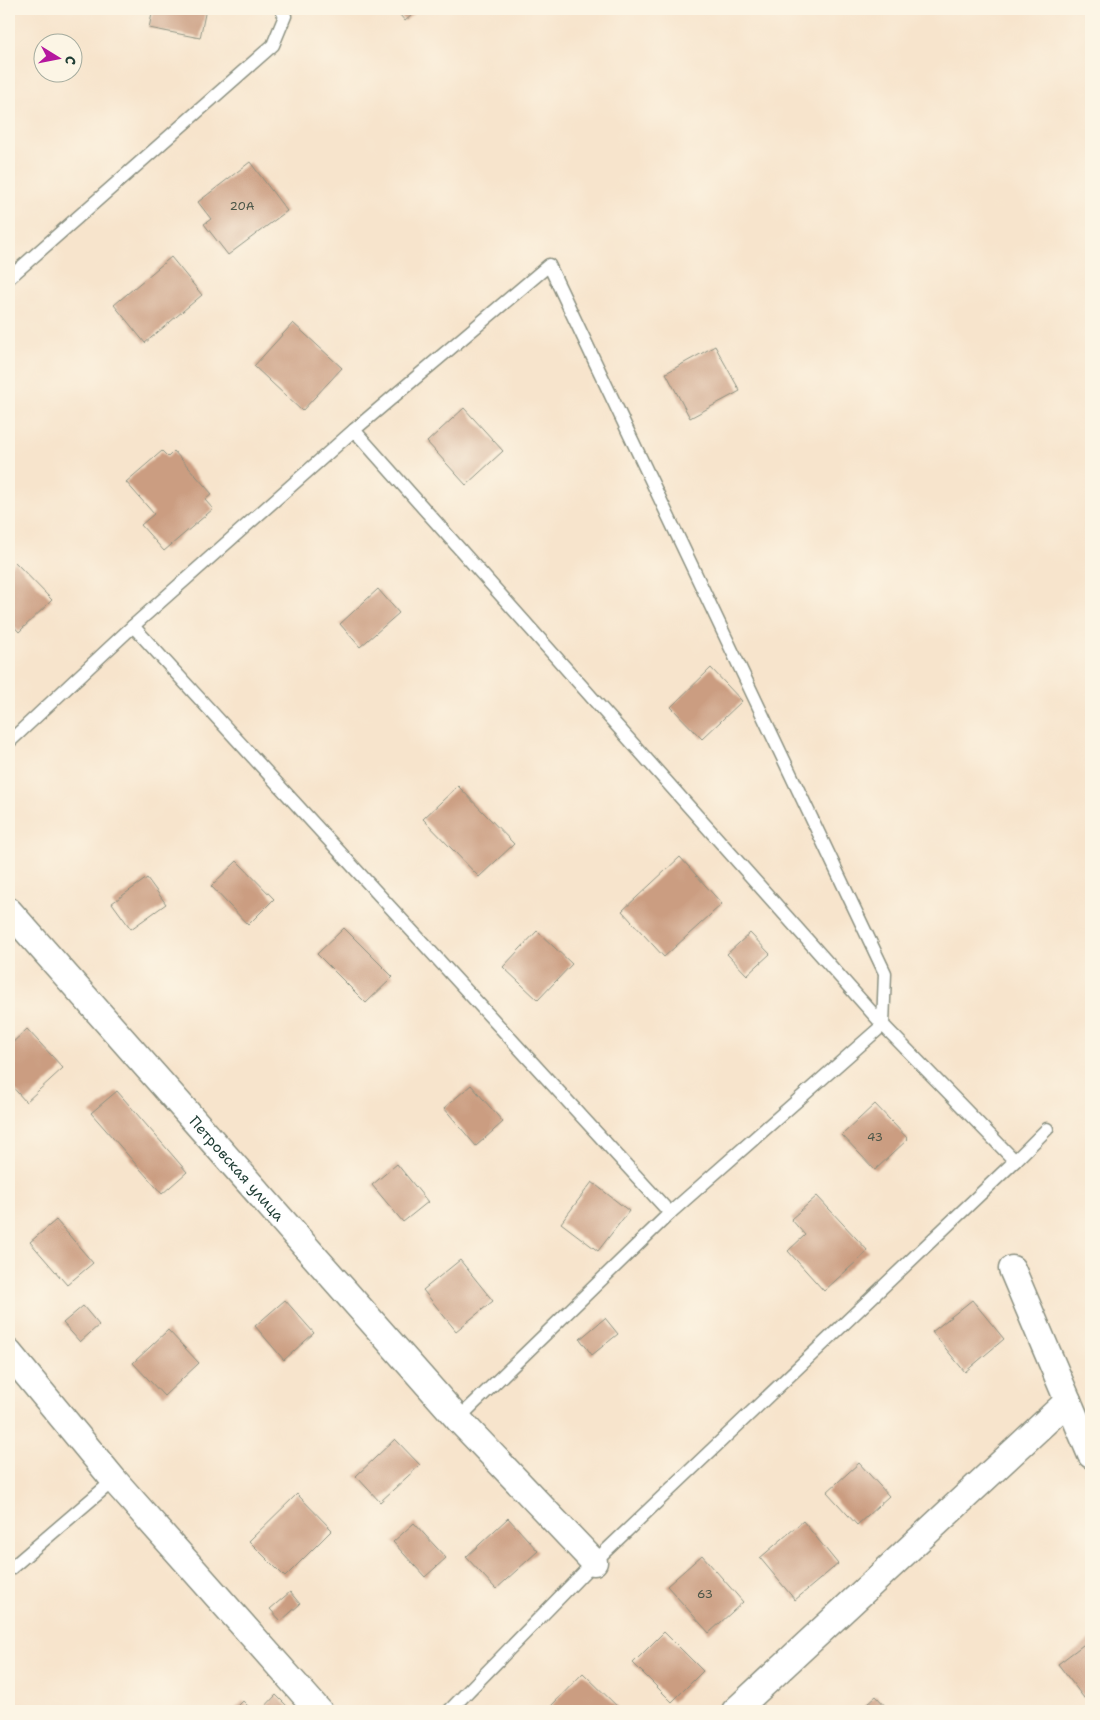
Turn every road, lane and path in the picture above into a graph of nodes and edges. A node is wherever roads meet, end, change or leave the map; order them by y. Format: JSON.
{"nodes":[{"id":1,"x":281,"y":9,"type":"edge"},
{"id":2,"x":9,"y":278,"type":"edge"},
{"id":3,"x":354,"y":430,"type":"junction"},
{"id":4,"x":133,"y":626,"type":"junction"},
{"id":5,"x":9,"y":742,"type":"edge"},
{"id":6,"x":9,"y":911,"type":"edge"},
{"id":7,"x":883,"y":1025,"type":"junction"},
{"id":8,"x":1046,"y":1129,"type":"dead end"},
{"id":9,"x":1015,"y":1161,"type":"junction"},
{"id":10,"x":670,"y":1213,"type":"junction"},
{"id":11,"x":1012,"y":1269,"type":"dead end"},
{"id":12,"x":9,"y":1353,"type":"edge"},
{"id":13,"x":1068,"y":1401,"type":"junction"},
{"id":14,"x":461,"y":1423,"type":"junction"},
{"id":15,"x":1091,"y":1455,"type":"edge"},
{"id":16,"x":114,"y":1480,"type":"junction"},
{"id":17,"x":594,"y":1562,"type":"junction"},
{"id":18,"x":9,"y":1570,"type":"edge"},
{"id":19,"x":740,"y":1710,"type":"edge"},
{"id":20,"x":318,"y":1711,"type":"edge"},
{"id":21,"x":449,"y":1711,"type":"edge"}],
"edges":[{"from":1,"to":2,"type":"lane"},
{"from":3,"to":4,"type":"lane"},
{"from":3,"to":7,"type":"lane"},
{"from":3,"to":7,"type":"lane"},
{"from":4,"to":5,"type":"lane"},
{"from":4,"to":10,"type":"lane"},
{"from":6,"to":14,"type":"street","name":"Петровская улица"},
{"from":7,"to":9,"type":"lane"},
{"from":7,"to":10,"type":"lane"},
{"from":8,"to":9,"type":"lane"},
{"from":9,"to":17,"type":"lane"},
{"from":10,"to":14,"type":"lane"},
{"from":11,"to":13,"type":"street"},
{"from":12,"to":16,"type":"street"},
{"from":13,"to":15,"type":"street"},
{"from":13,"to":19,"type":"street"},
{"from":14,"to":17,"type":"street","name":"Петровская улица"},
{"from":16,"to":18,"type":"lane"},
{"from":16,"to":20,"type":"street"},
{"from":17,"to":21,"type":"lane"}]}
